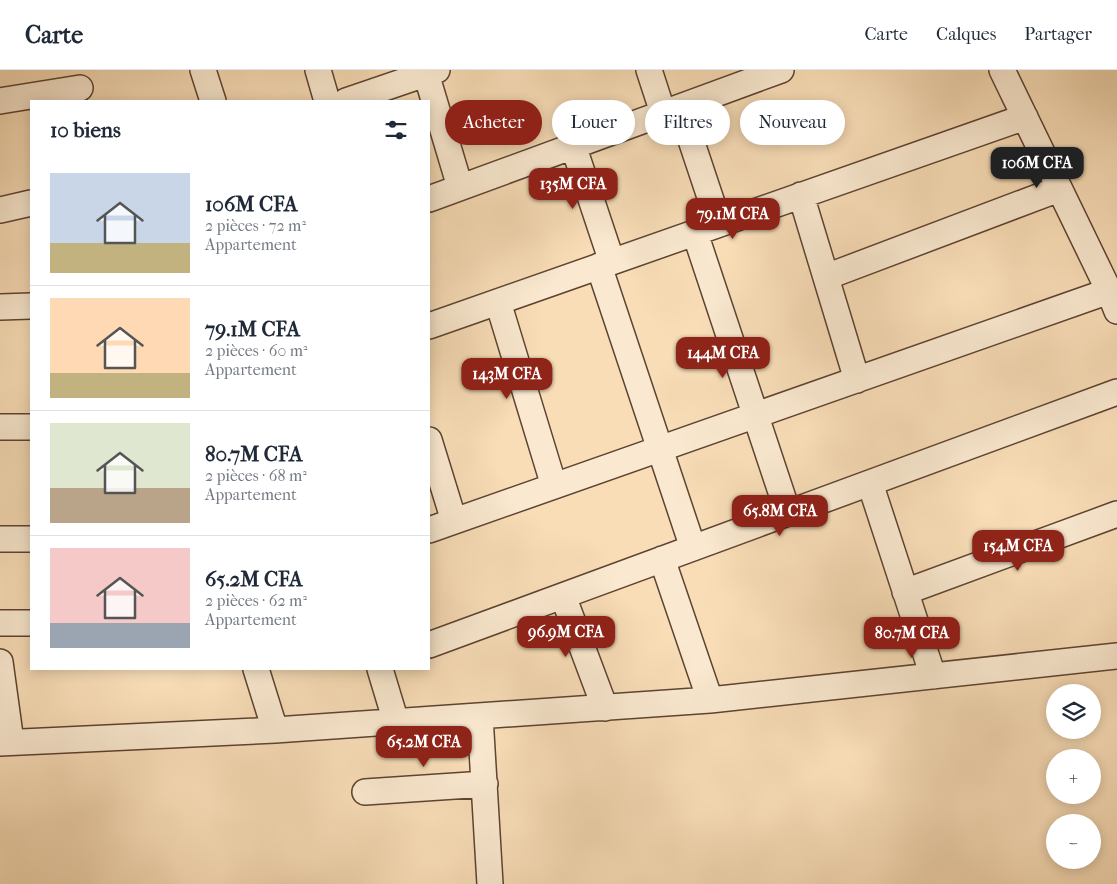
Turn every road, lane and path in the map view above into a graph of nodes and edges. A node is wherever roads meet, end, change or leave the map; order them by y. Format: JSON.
{"nodes":[{"id":1,"x":203,"y":70,"type":"edge"},
{"id":2,"x":318,"y":70,"type":"edge"},
{"id":3,"x":649,"y":70,"type":"edge"},
{"id":4,"x":781,"y":70,"type":"edge"},
{"id":5,"x":1002,"y":70,"type":"edge"},
{"id":6,"x":429,"y":71,"type":"edge"},
{"id":7,"x":80,"y":86,"type":"edge"},
{"id":8,"x":213,"y":100,"type":"edge"},
{"id":9,"x":328,"y":100,"type":"edge"},
{"id":10,"x":349,"y":100,"type":"edge"},
{"id":11,"x":666,"y":100,"type":"edge"},
{"id":12,"x":699,"y":100,"type":"edge"},
{"id":13,"x":0,"y":101,"type":"edge"},
{"id":14,"x":1025,"y":117,"type":"junction"},
{"id":15,"x":573,"y":145,"type":"joint"},
{"id":16,"x":686,"y":145,"type":"edge"},
{"id":17,"x":460,"y":187,"type":"junction"},
{"id":18,"x":1059,"y":188,"type":"junction"},
{"id":19,"x":801,"y":195,"type":"junction"},
{"id":20,"x":430,"y":199,"type":"edge"},
{"id":21,"x":30,"y":203,"type":"edge"},
{"id":22,"x":0,"y":210,"type":"edge"},
{"id":23,"x":719,"y":224,"type":"junction"},
{"id":24,"x":695,"y":233,"type":"junction"},
{"id":25,"x":606,"y":264,"type":"junction"},
{"id":26,"x":826,"y":276,"type":"junction"},
{"id":27,"x":1113,"y":301,"type":"edge"},
{"id":28,"x":498,"y":302,"type":"junction"},
{"id":29,"x":30,"y":306,"type":"edge"},
{"id":30,"x":0,"y":307,"type":"edge"},
{"id":31,"x":430,"y":326,"type":"edge"},
{"id":32,"x":857,"y":380,"type":"junction"},
{"id":33,"x":1117,"y":392,"type":"edge"},
{"id":34,"x":756,"y":415,"type":"junction"},
{"id":35,"x":0,"y":427,"type":"edge"},
{"id":36,"x":30,"y":427,"type":"edge"},
{"id":37,"x":430,"y":443,"type":"edge"},
{"id":38,"x":660,"y":448,"type":"junction"},
{"id":39,"x":870,"y":483,"type":"junction"},
{"id":40,"x":554,"y":486,"type":"junction"},
{"id":41,"x":788,"y":513,"type":"junction"},
{"id":42,"x":1117,"y":514,"type":"edge"},
{"id":43,"x":454,"y":521,"type":"junction"},
{"id":44,"x":430,"y":530,"type":"edge"},
{"id":45,"x":0,"y":539,"type":"edge"},
{"id":46,"x":30,"y":539,"type":"edge"},
{"id":47,"x":693,"y":548,"type":"junction"},
{"id":48,"x":662,"y":559,"type":"junction"},
{"id":49,"x":905,"y":592,"type":"junction"},
{"id":50,"x":564,"y":596,"type":"junction"},
{"id":51,"x":0,"y":623,"type":"edge"},
{"id":52,"x":30,"y":623,"type":"edge"},
{"id":53,"x":430,"y":645,"type":"edge"},
{"id":54,"x":1117,"y":656,"type":"edge"},
{"id":55,"x":0,"y":662,"type":"edge"},
{"id":56,"x":256,"y":670,"type":"edge"},
{"id":57,"x":380,"y":670,"type":"edge"},
{"id":58,"x":933,"y":676,"type":"junction"},
{"id":59,"x":710,"y":700,"type":"junction"},
{"id":60,"x":605,"y":708,"type":"junction"},
{"id":61,"x":480,"y":716,"type":"junction"},
{"id":62,"x":396,"y":722,"type":"junction"},
{"id":63,"x":275,"y":730,"type":"junction"},
{"id":64,"x":5,"y":742,"type":"edge"},
{"id":65,"x":484,"y":784,"type":"junction"},
{"id":66,"x":366,"y":792,"type":"dead end"},
{"id":67,"x":490,"y":884,"type":"edge"}],
"edges":[{"from":1,"to":8,"type":"street"},
{"from":2,"to":9,"type":"street"},
{"from":3,"to":11,"type":"street"},
{"from":4,"to":12,"type":"street"},
{"from":5,"to":14,"type":"street"},
{"from":6,"to":10,"type":"street"},
{"from":6,"to":17,"type":"street"},
{"from":7,"to":13,"type":"street"},
{"from":14,"to":18,"type":"street"},
{"from":14,"to":19,"type":"street"},
{"from":15,"to":17,"type":"street"},
{"from":15,"to":25,"type":"street"},
{"from":16,"to":23,"type":"street"},
{"from":17,"to":20,"type":"street"},
{"from":18,"to":26,"type":"street"},
{"from":18,"to":27,"type":"street"},
{"from":19,"to":23,"type":"street"},
{"from":19,"to":26,"type":"street"},
{"from":21,"to":22,"type":"street"},
{"from":23,"to":24,"type":"street"},
{"from":24,"to":25,"type":"street"},
{"from":24,"to":34,"type":"street"},
{"from":25,"to":28,"type":"street"},
{"from":25,"to":38,"type":"street"},
{"from":26,"to":32,"type":"street"},
{"from":27,"to":32,"type":"street"},
{"from":28,"to":31,"type":"street"},
{"from":28,"to":40,"type":"street"},
{"from":29,"to":30,"type":"street"},
{"from":32,"to":34,"type":"street"},
{"from":33,"to":39,"type":"street"},
{"from":34,"to":38,"type":"street"},
{"from":34,"to":41,"type":"street"},
{"from":35,"to":36,"type":"street"},
{"from":37,"to":43,"type":"street"},
{"from":38,"to":40,"type":"street"},
{"from":38,"to":47,"type":"street"},
{"from":39,"to":41,"type":"street"},
{"from":39,"to":49,"type":"street"},
{"from":40,"to":43,"type":"street"},
{"from":41,"to":47,"type":"street"},
{"from":42,"to":49,"type":"street"},
{"from":43,"to":44,"type":"street"},
{"from":45,"to":46,"type":"street"},
{"from":47,"to":48,"type":"street"},
{"from":48,"to":50,"type":"street"},
{"from":48,"to":59,"type":"street"},
{"from":49,"to":58,"type":"street"},
{"from":50,"to":53,"type":"street"},
{"from":50,"to":60,"type":"street"},
{"from":51,"to":52,"type":"street"},
{"from":54,"to":58,"type":"street"},
{"from":55,"to":64,"type":"street"},
{"from":56,"to":63,"type":"street"},
{"from":57,"to":62,"type":"street"},
{"from":58,"to":59,"type":"street"},
{"from":59,"to":60,"type":"street"},
{"from":60,"to":61,"type":"street"},
{"from":61,"to":62,"type":"street"},
{"from":61,"to":65,"type":"street"},
{"from":62,"to":63,"type":"street"},
{"from":63,"to":64,"type":"street"},
{"from":65,"to":66,"type":"street"},
{"from":65,"to":67,"type":"street"}]}
